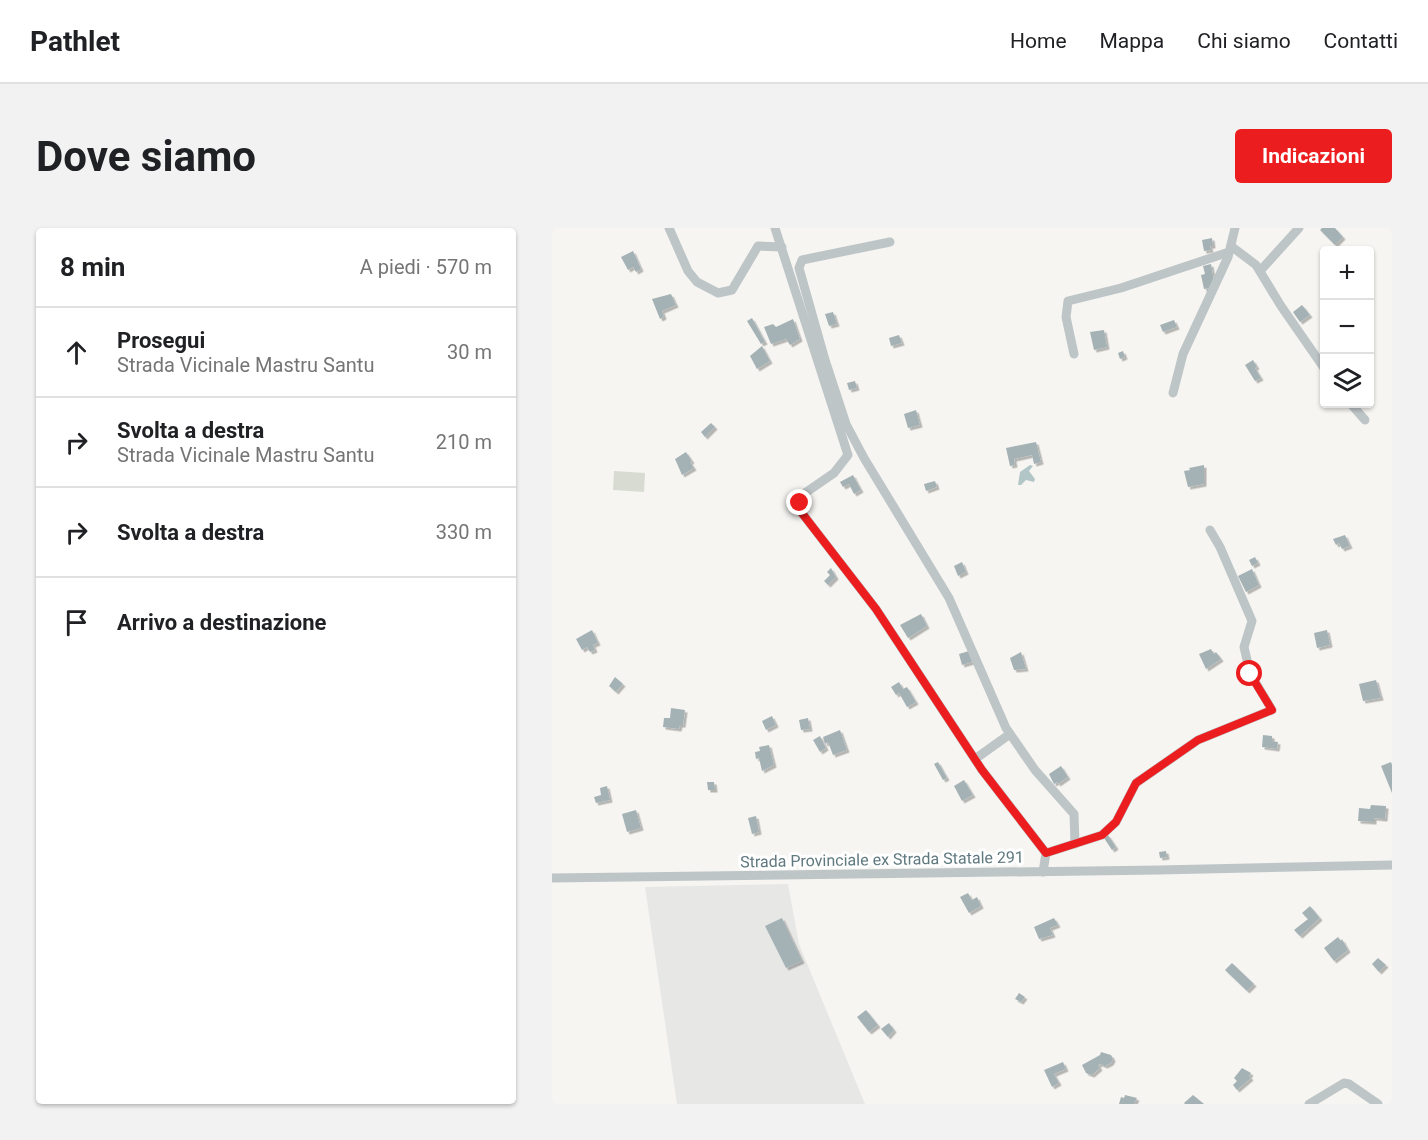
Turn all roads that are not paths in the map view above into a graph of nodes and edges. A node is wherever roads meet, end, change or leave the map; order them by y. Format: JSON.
{"nodes":[{"id":1,"x":669,"y":228,"type":"edge"},
{"id":2,"x":775,"y":228,"type":"edge"},
{"id":3,"x":1234,"y":228,"type":"edge"},
{"id":4,"x":1299,"y":228,"type":"edge"},
{"id":5,"x":890,"y":242,"type":"dead end"},
{"id":6,"x":782,"y":247,"type":"junction"},
{"id":7,"x":1230,"y":249,"type":"junction"},
{"id":8,"x":1260,"y":271,"type":"junction"},
{"id":9,"x":1074,"y":354,"type":"dead end"},
{"id":10,"x":1320,"y":362,"type":"edge"},
{"id":11,"x":1173,"y":393,"type":"dead end"},
{"id":12,"x":1354,"y":408,"type":"edge"},
{"id":13,"x":1365,"y":420,"type":"dead end"},
{"id":14,"x":1210,"y":530,"type":"dead end"},
{"id":15,"x":1010,"y":734,"type":"junction"},
{"id":16,"x":975,"y":759,"type":"junction"},
{"id":17,"x":1075,"y":844,"type":"junction"},
{"id":18,"x":1046,"y":853,"type":"junction"},
{"id":19,"x":1392,"y":865,"type":"edge"},
{"id":20,"x":1042,"y":872,"type":"junction"},
{"id":21,"x":552,"y":878,"type":"edge"},
{"id":22,"x":1309,"y":1104,"type":"edge"},
{"id":23,"x":1378,"y":1104,"type":"edge"}],
"edges":[{"from":1,"to":6,"type":"street"},
{"from":2,"to":6,"type":"street"},
{"from":3,"to":7,"type":"street"},
{"from":4,"to":8,"type":"street"},
{"from":5,"to":15,"type":"street"},
{"from":6,"to":16,"type":"street"},
{"from":7,"to":8,"type":"street"},
{"from":7,"to":9,"type":"street"},
{"from":7,"to":11,"type":"street"},
{"from":8,"to":10,"type":"street"},
{"from":12,"to":13,"type":"street"},
{"from":14,"to":17,"type":"street"},
{"from":15,"to":16,"type":"street"},
{"from":15,"to":17,"type":"street"},
{"from":16,"to":18,"type":"street"},
{"from":17,"to":18,"type":"street"},
{"from":18,"to":20,"type":"street"},
{"from":19,"to":20,"type":"street","name":"Strada Provinciale ex Strada Statale 291"},
{"from":20,"to":21,"type":"street","name":"Strada Provinciale ex Strada Statale 291"},
{"from":22,"to":23,"type":"street"}]}
